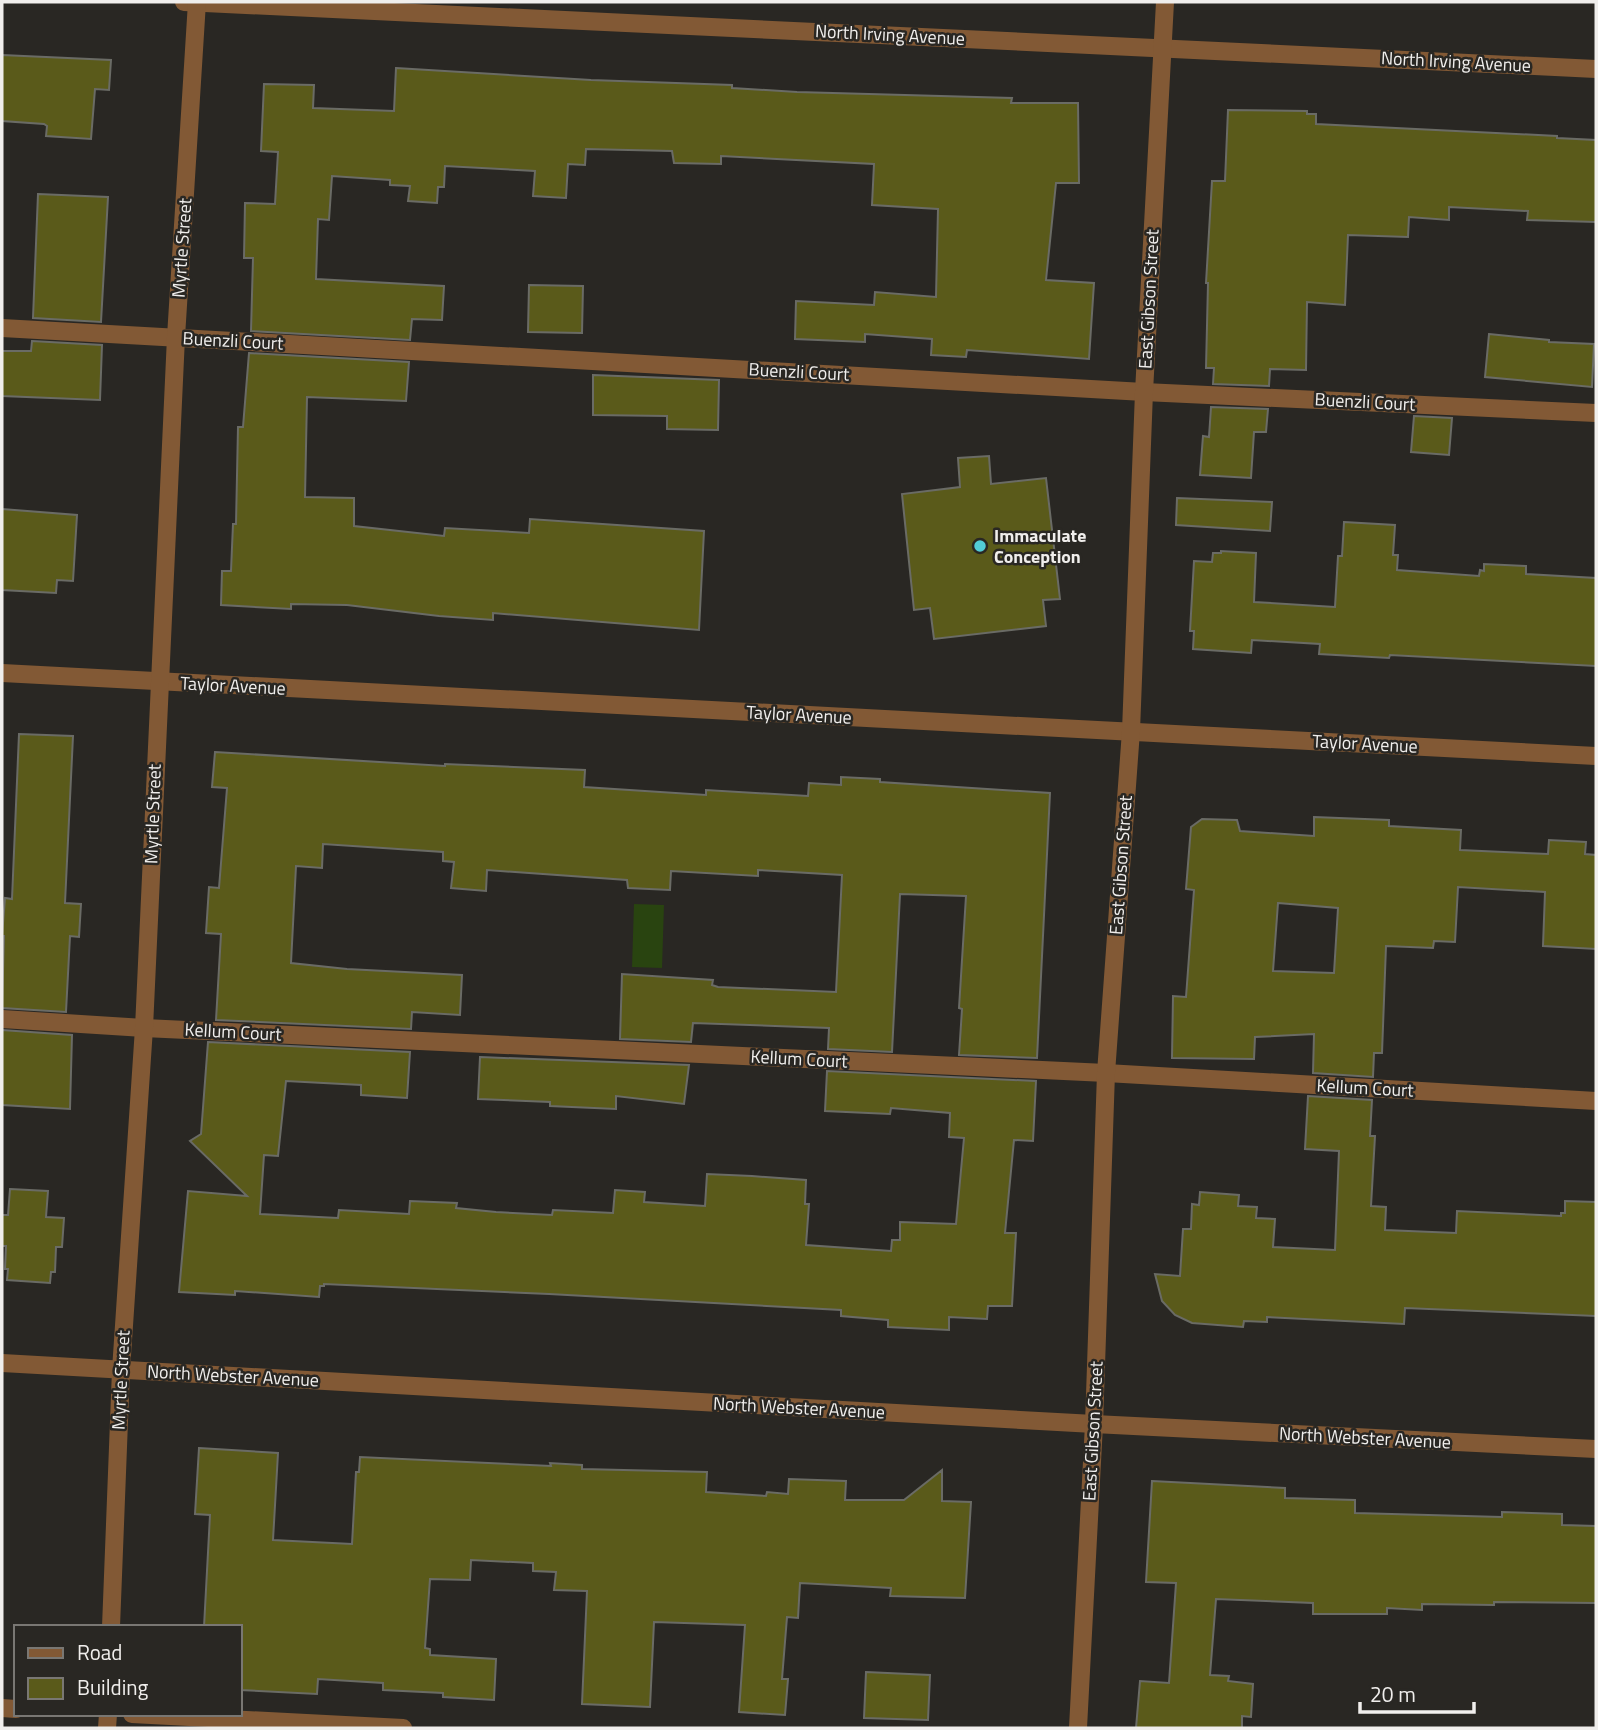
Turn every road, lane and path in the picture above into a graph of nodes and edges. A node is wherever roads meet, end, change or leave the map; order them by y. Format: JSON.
{"nodes":[{"id":1,"x":184,"y":2,"type":"edge"},
{"id":2,"x":197,"y":2,"type":"edge"},
{"id":3,"x":1165,"y":2,"type":"edge"},
{"id":4,"x":1162,"y":47,"type":"junction"},
{"id":5,"x":1596,"y":69,"type":"edge"},
{"id":6,"x":2,"y":328,"type":"edge"},
{"id":7,"x":176,"y":337,"type":"junction"},
{"id":8,"x":1144,"y":392,"type":"junction"},
{"id":9,"x":1596,"y":413,"type":"edge"},
{"id":10,"x":2,"y":673,"type":"edge"},
{"id":11,"x":159,"y":682,"type":"junction"},
{"id":12,"x":1131,"y":731,"type":"junction"},
{"id":13,"x":1596,"y":756,"type":"edge"},
{"id":14,"x":2,"y":1019,"type":"edge"},
{"id":15,"x":144,"y":1028,"type":"junction"},
{"id":16,"x":1106,"y":1073,"type":"junction"},
{"id":17,"x":1596,"y":1101,"type":"edge"},
{"id":18,"x":2,"y":1363,"type":"edge"},
{"id":19,"x":121,"y":1370,"type":"junction"},
{"id":20,"x":1094,"y":1424,"type":"junction"},
{"id":21,"x":1596,"y":1449,"type":"edge"},
{"id":22,"x":111,"y":1625,"type":"edge"},
{"id":23,"x":171,"y":1716,"type":"edge"},
{"id":24,"x":403,"y":1728,"type":"edge"},
{"id":25,"x":1078,"y":1728,"type":"edge"}],
"edges":[{"from":1,"to":2,"type":"street","name":"North Irving Avenue"},
{"from":2,"to":4,"type":"street","name":"North Irving Avenue"},
{"from":2,"to":7,"type":"street","name":"Myrtle Street"},
{"from":3,"to":4,"type":"street","name":"East Gibson Street"},
{"from":4,"to":5,"type":"street","name":"North Irving Avenue"},
{"from":4,"to":8,"type":"street","name":"East Gibson Street"},
{"from":6,"to":7,"type":"street","name":"Buenzli Court"},
{"from":7,"to":8,"type":"street","name":"Buenzli Court"},
{"from":7,"to":11,"type":"street","name":"Myrtle Street"},
{"from":8,"to":9,"type":"street","name":"Buenzli Court"},
{"from":8,"to":12,"type":"street","name":"East Gibson Street"},
{"from":10,"to":11,"type":"street","name":"Taylor Avenue"},
{"from":11,"to":12,"type":"street","name":"Taylor Avenue"},
{"from":11,"to":15,"type":"street","name":"Myrtle Street"},
{"from":12,"to":13,"type":"street","name":"Taylor Avenue"},
{"from":12,"to":16,"type":"street","name":"East Gibson Street"},
{"from":14,"to":15,"type":"street","name":"Kellum Court"},
{"from":15,"to":16,"type":"street","name":"Kellum Court"},
{"from":15,"to":19,"type":"street","name":"Myrtle Street"},
{"from":16,"to":17,"type":"street","name":"Kellum Court"},
{"from":16,"to":20,"type":"street","name":"East Gibson Street"},
{"from":18,"to":19,"type":"street","name":"North Webster Avenue"},
{"from":19,"to":20,"type":"street","name":"North Webster Avenue"},
{"from":19,"to":22,"type":"street","name":"Myrtle Street"},
{"from":20,"to":21,"type":"street","name":"North Webster Avenue"},
{"from":20,"to":25,"type":"street","name":"East Gibson Street"},
{"from":23,"to":24,"type":"street"}]}
